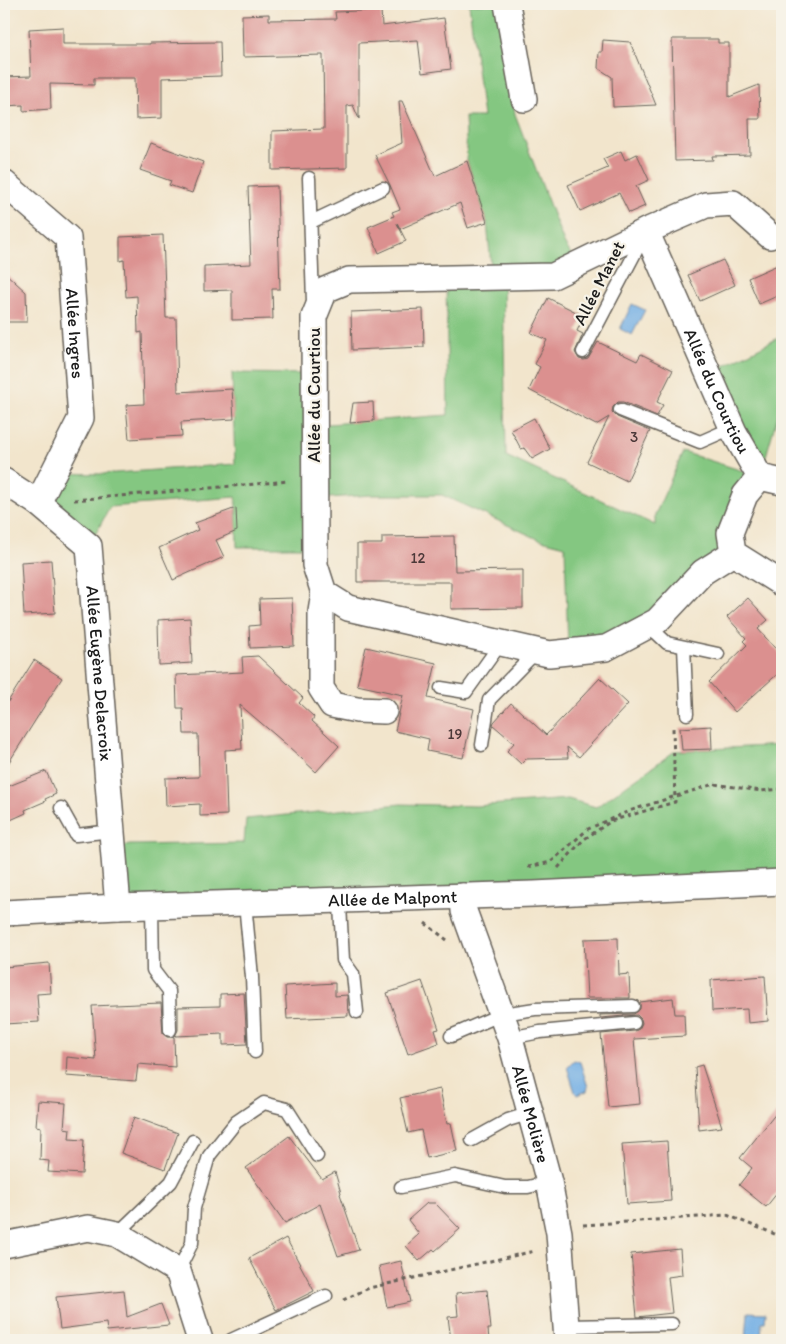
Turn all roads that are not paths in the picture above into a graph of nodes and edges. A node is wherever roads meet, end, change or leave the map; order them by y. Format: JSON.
{"nodes":[{"id":1,"x":507,"y":4,"type":"edge"},
{"id":2,"x":524,"y":100,"type":"dead end"},
{"id":3,"x":309,"y":178,"type":"dead end"},
{"id":4,"x":4,"y":183,"type":"edge"},
{"id":5,"x":383,"y":188,"type":"dead end"},
{"id":6,"x":311,"y":222,"type":"junction"},
{"id":7,"x":646,"y":231,"type":"junction"},
{"id":8,"x":770,"y":236,"type":"dead end"},
{"id":9,"x":314,"y":317,"type":"junction"},
{"id":10,"x":583,"y":352,"type":"dead end"},
{"id":11,"x":620,"y":410,"type":"dead end"},
{"id":12,"x":732,"y":428,"type":"junction"},
{"id":13,"x":771,"y":479,"type":"edge"},
{"id":14,"x":4,"y":481,"type":"edge"},
{"id":15,"x":38,"y":504,"type":"junction"},
{"id":16,"x":733,"y":553,"type":"junction"},
{"id":17,"x":782,"y":584,"type":"edge"},
{"id":18,"x":324,"y":593,"type":"junction"},
{"id":19,"x":648,"y":626,"type":"junction"},
{"id":20,"x":501,"y":643,"type":"junction"},
{"id":21,"x":684,"y":647,"type":"junction"},
{"id":22,"x":537,"y":651,"type":"junction"},
{"id":23,"x":718,"y":654,"type":"dead end"},
{"id":24,"x":441,"y":688,"type":"dead end"},
{"id":25,"x":384,"y":711,"type":"dead end"},
{"id":26,"x":687,"y":714,"type":"dead end"},
{"id":27,"x":482,"y":745,"type":"dead end"},
{"id":28,"x":61,"y":808,"type":"dead end"},
{"id":29,"x":112,"y":831,"type":"junction"},
{"id":30,"x":782,"y":882,"type":"edge"},
{"id":31,"x":463,"y":896,"type":"junction"},
{"id":32,"x":338,"y":900,"type":"junction"},
{"id":33,"x":245,"y":903,"type":"junction"},
{"id":34,"x":152,"y":906,"type":"junction"},
{"id":35,"x":118,"y":907,"type":"junction"},
{"id":36,"x":4,"y":913,"type":"edge"},
{"id":37,"x":633,"y":1006,"type":"dead end"},
{"id":38,"x":357,"y":1012,"type":"dead end"},
{"id":39,"x":502,"y":1014,"type":"junction"},
{"id":40,"x":634,"y":1024,"type":"dead end"},
{"id":41,"x":170,"y":1030,"type":"dead end"},
{"id":42,"x":451,"y":1036,"type":"dead end"},
{"id":43,"x":510,"y":1038,"type":"junction"},
{"id":44,"x":255,"y":1052,"type":"dead end"},
{"id":45,"x":531,"y":1114,"type":"junction"},
{"id":46,"x":472,"y":1140,"type":"dead end"},
{"id":47,"x":193,"y":1141,"type":"dead end"},
{"id":48,"x":317,"y":1156,"type":"dead end"},
{"id":49,"x":549,"y":1182,"type":"junction"},
{"id":50,"x":401,"y":1186,"type":"dead end"},
{"id":51,"x":117,"y":1234,"type":"junction"},
{"id":52,"x":4,"y":1245,"type":"edge"},
{"id":53,"x":178,"y":1272,"type":"junction"},
{"id":54,"x":326,"y":1296,"type":"dead end"},
{"id":55,"x":672,"y":1324,"type":"dead end"},
{"id":56,"x":567,"y":1333,"type":"edge"},
{"id":57,"x":200,"y":1340,"type":"edge"},
{"id":58,"x":231,"y":1340,"type":"edge"}],
"edges":[{"from":1,"to":2,"type":"street"},
{"from":3,"to":6,"type":"lane"},
{"from":4,"to":15,"type":"street","name":"Allée Ingres"},
{"from":5,"to":6,"type":"lane"},
{"from":6,"to":9,"type":"lane"},
{"from":7,"to":8,"type":"street"},
{"from":7,"to":9,"type":"street","name":"Allée du Courtiou"},
{"from":7,"to":10,"type":"lane","name":"Allée Manet"},
{"from":7,"to":12,"type":"street","name":"Allée du Courtiou"},
{"from":9,"to":18,"type":"street","name":"Allée du Courtiou"},
{"from":11,"to":12,"type":"lane"},
{"from":12,"to":13,"type":"street","name":"Allée du Courtiou"},
{"from":13,"to":16,"type":"street"},
{"from":14,"to":15,"type":"street","name":"Allée Eugène Delacroix"},
{"from":15,"to":29,"type":"street","name":"Allée Eugène Delacroix"},
{"from":16,"to":17,"type":"street"},
{"from":16,"to":19,"type":"street"},
{"from":18,"to":20,"type":"street"},
{"from":18,"to":25,"type":"street"},
{"from":19,"to":21,"type":"lane"},
{"from":19,"to":22,"type":"street"},
{"from":20,"to":22,"type":"street"},
{"from":20,"to":24,"type":"lane"},
{"from":21,"to":23,"type":"lane"},
{"from":21,"to":26,"type":"lane"},
{"from":22,"to":27,"type":"lane"},
{"from":28,"to":29,"type":"lane"},
{"from":29,"to":35,"type":"street","name":"Allée Eugène Delacroix"},
{"from":30,"to":31,"type":"street","name":"Allée de Malpont"},
{"from":31,"to":32,"type":"street","name":"Allée de Malpont"},
{"from":31,"to":39,"type":"street","name":"Allée Molière"},
{"from":32,"to":33,"type":"street","name":"Allée de Malpont"},
{"from":32,"to":38,"type":"lane"},
{"from":33,"to":34,"type":"street","name":"Allée de Malpont"},
{"from":33,"to":44,"type":"lane"},
{"from":34,"to":35,"type":"street","name":"Allée de Malpont"},
{"from":34,"to":41,"type":"lane"},
{"from":35,"to":36,"type":"street","name":"Allée de Malpont"},
{"from":37,"to":39,"type":"lane"},
{"from":39,"to":42,"type":"lane"},
{"from":39,"to":43,"type":"street","name":"Allée Molière"},
{"from":40,"to":43,"type":"lane"},
{"from":43,"to":45,"type":"street","name":"Allée Molière"},
{"from":45,"to":46,"type":"lane"},
{"from":45,"to":49,"type":"street","name":"Allée Molière"},
{"from":47,"to":51,"type":"lane"},
{"from":48,"to":53,"type":"lane"},
{"from":49,"to":50,"type":"lane"},
{"from":49,"to":56,"type":"street","name":"Allée Molière"},
{"from":51,"to":52,"type":"street"},
{"from":51,"to":53,"type":"street"},
{"from":53,"to":57,"type":"street"},
{"from":54,"to":58,"type":"lane"},
{"from":55,"to":56,"type":"lane"}]}
